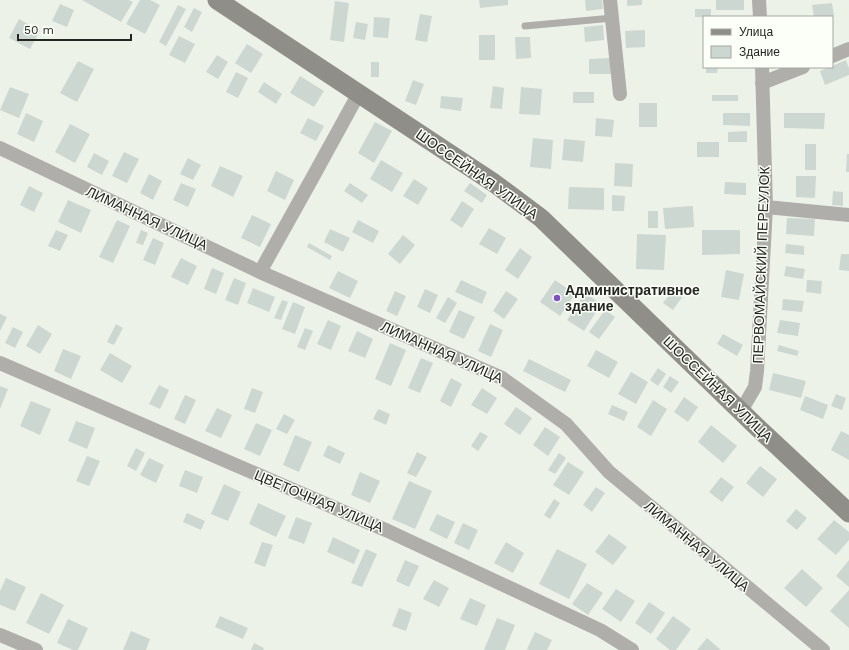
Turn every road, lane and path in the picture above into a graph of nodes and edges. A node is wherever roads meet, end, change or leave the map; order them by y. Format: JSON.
{"nodes":[{"id":1,"x":217,"y":0,"type":"edge"},
{"id":2,"x":610,"y":0,"type":"edge"},
{"id":3,"x":759,"y":0,"type":"edge"},
{"id":4,"x":760,"y":16,"type":"edge"},
{"id":5,"x":613,"y":18,"type":"junction"},
{"id":6,"x":525,"y":26,"type":"dead end"},
{"id":7,"x":849,"y":49,"type":"edge"},
{"id":8,"x":833,"y":56,"type":"edge"},
{"id":9,"x":762,"y":68,"type":"edge"},
{"id":10,"x":800,"y":68,"type":"edge"},
{"id":11,"x":762,"y":83,"type":"junction"},
{"id":12,"x":359,"y":93,"type":"junction"},
{"id":13,"x":620,"y":94,"type":"dead end"},
{"id":14,"x":0,"y":148,"type":"edge"},
{"id":15,"x":766,"y":207,"type":"junction"},
{"id":16,"x":849,"y":215,"type":"edge"},
{"id":17,"x":260,"y":272,"type":"junction"},
{"id":18,"x":0,"y":363,"type":"edge"},
{"id":19,"x":741,"y":411,"type":"junction"},
{"id":20,"x":849,"y":513,"type":"edge"},
{"id":21,"x":0,"y":636,"type":"edge"},
{"id":22,"x":36,"y":650,"type":"edge"},
{"id":23,"x":632,"y":650,"type":"edge"},
{"id":24,"x":823,"y":650,"type":"edge"}],
"edges":[{"from":1,"to":12,"type":"main road","name":"ШОССЕЙНАЯ УЛИЦА"},
{"from":2,"to":5,"type":"street"},
{"from":3,"to":4,"type":"street"},
{"from":5,"to":6,"type":"lane"},
{"from":5,"to":13,"type":"street"},
{"from":7,"to":8,"type":"street"},
{"from":9,"to":11,"type":"street","name":"ПЕРВОМАЙСКИЙ ПЕРЕУЛОК"},
{"from":10,"to":11,"type":"street"},
{"from":11,"to":15,"type":"street","name":"ПЕРВОМАЙСКИЙ ПЕРЕУЛОК"},
{"from":12,"to":17,"type":"street"},
{"from":12,"to":19,"type":"main road","name":"ШОССЕЙНАЯ УЛИЦА"},
{"from":14,"to":17,"type":"street","name":"ЛИМАННАЯ УЛИЦА"},
{"from":15,"to":16,"type":"street"},
{"from":15,"to":19,"type":"street","name":"ПЕРВОМАЙСКИЙ ПЕРЕУЛОК"},
{"from":17,"to":24,"type":"street","name":"ЛИМАННАЯ УЛИЦА"},
{"from":18,"to":23,"type":"street","name":"ЦВЕТОЧНАЯ УЛИЦА"},
{"from":19,"to":20,"type":"main road","name":"ШОССЕЙНАЯ УЛИЦА"},
{"from":21,"to":22,"type":"street"}]}
